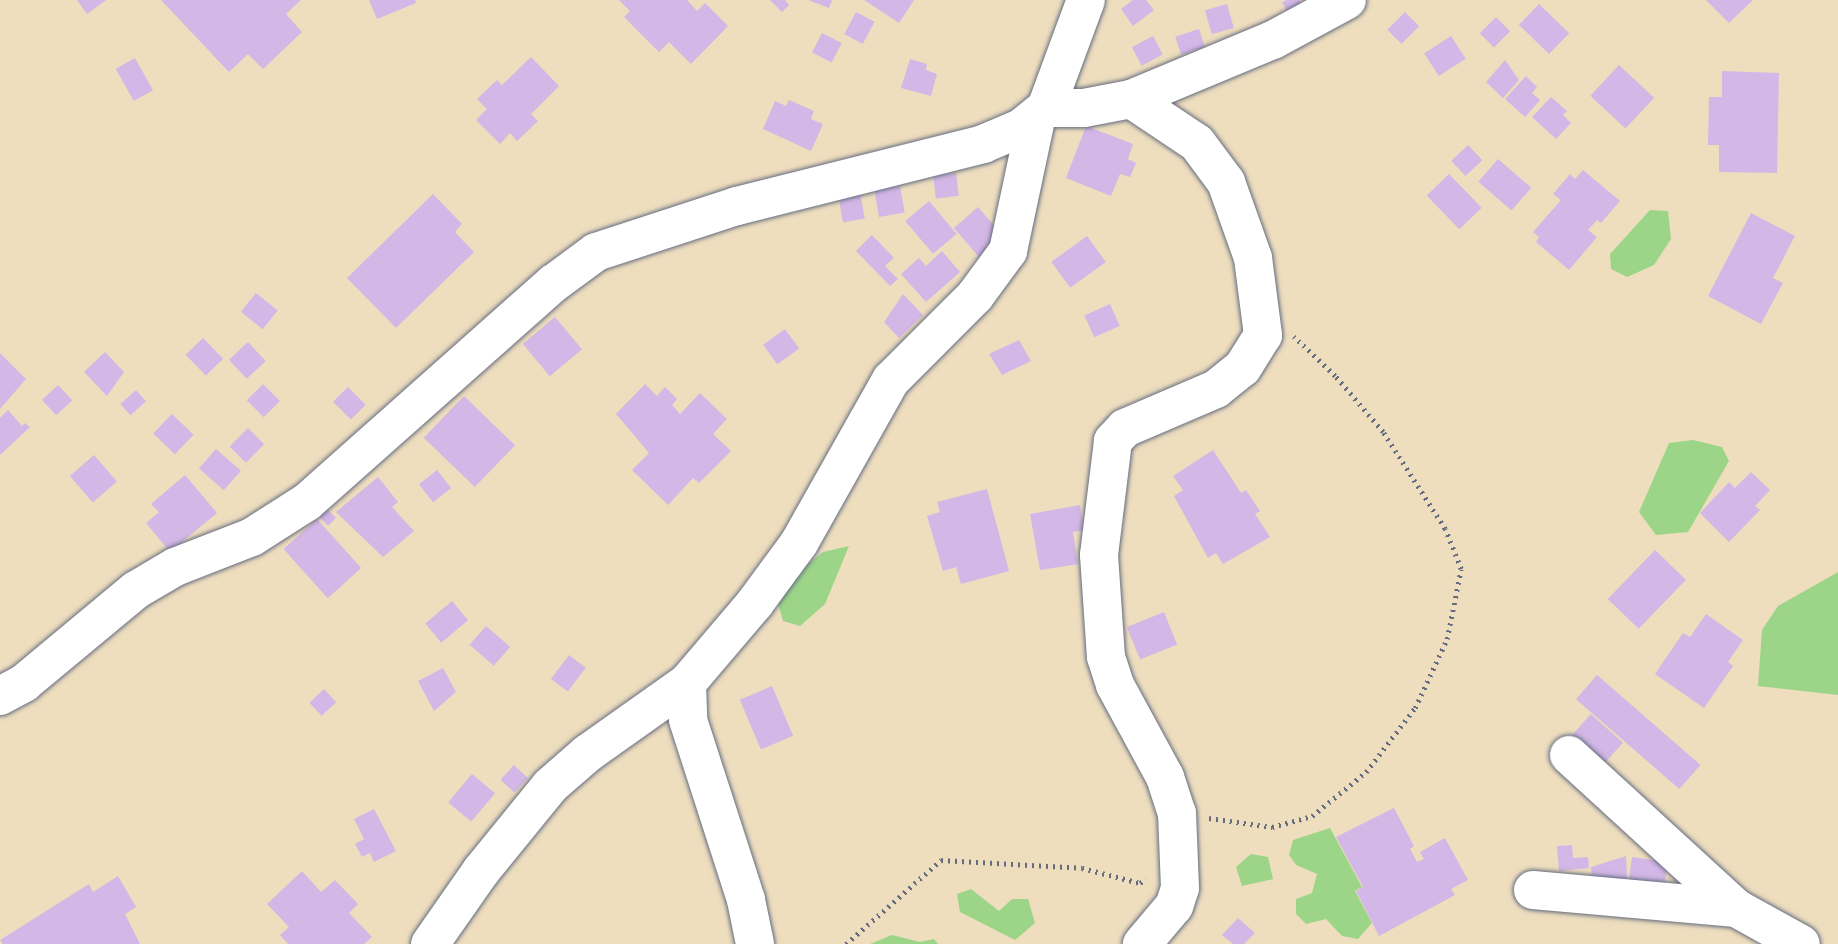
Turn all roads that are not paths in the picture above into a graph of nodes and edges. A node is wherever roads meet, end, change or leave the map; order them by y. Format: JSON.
{"nodes":[{"id":1,"x":1086,"y":0,"type":"edge"},
{"id":2,"x":1347,"y":0,"type":"edge"},
{"id":3,"x":1131,"y":99,"type":"junction"},
{"id":4,"x":1041,"y":113,"type":"junction"},
{"id":5,"x":687,"y":683,"type":"junction"},
{"id":6,"x":0,"y":696,"type":"edge"},
{"id":7,"x":1569,"y":755,"type":"dead end"},
{"id":8,"x":1533,"y":890,"type":"dead end"},
{"id":9,"x":1736,"y":908,"type":"junction"},
{"id":10,"x":430,"y":944,"type":"edge"},
{"id":11,"x":755,"y":944,"type":"edge"},
{"id":12,"x":1142,"y":944,"type":"edge"},
{"id":13,"x":1801,"y":944,"type":"edge"}],
"edges":[{"from":1,"to":4,"type":"street"},
{"from":2,"to":3,"type":"street"},
{"from":3,"to":4,"type":"street"},
{"from":3,"to":12,"type":"street"},
{"from":4,"to":5,"type":"street"},
{"from":4,"to":6,"type":"street"},
{"from":5,"to":10,"type":"street"},
{"from":5,"to":11,"type":"street"},
{"from":7,"to":9,"type":"street"},
{"from":8,"to":9,"type":"street"},
{"from":9,"to":13,"type":"street"}]}
